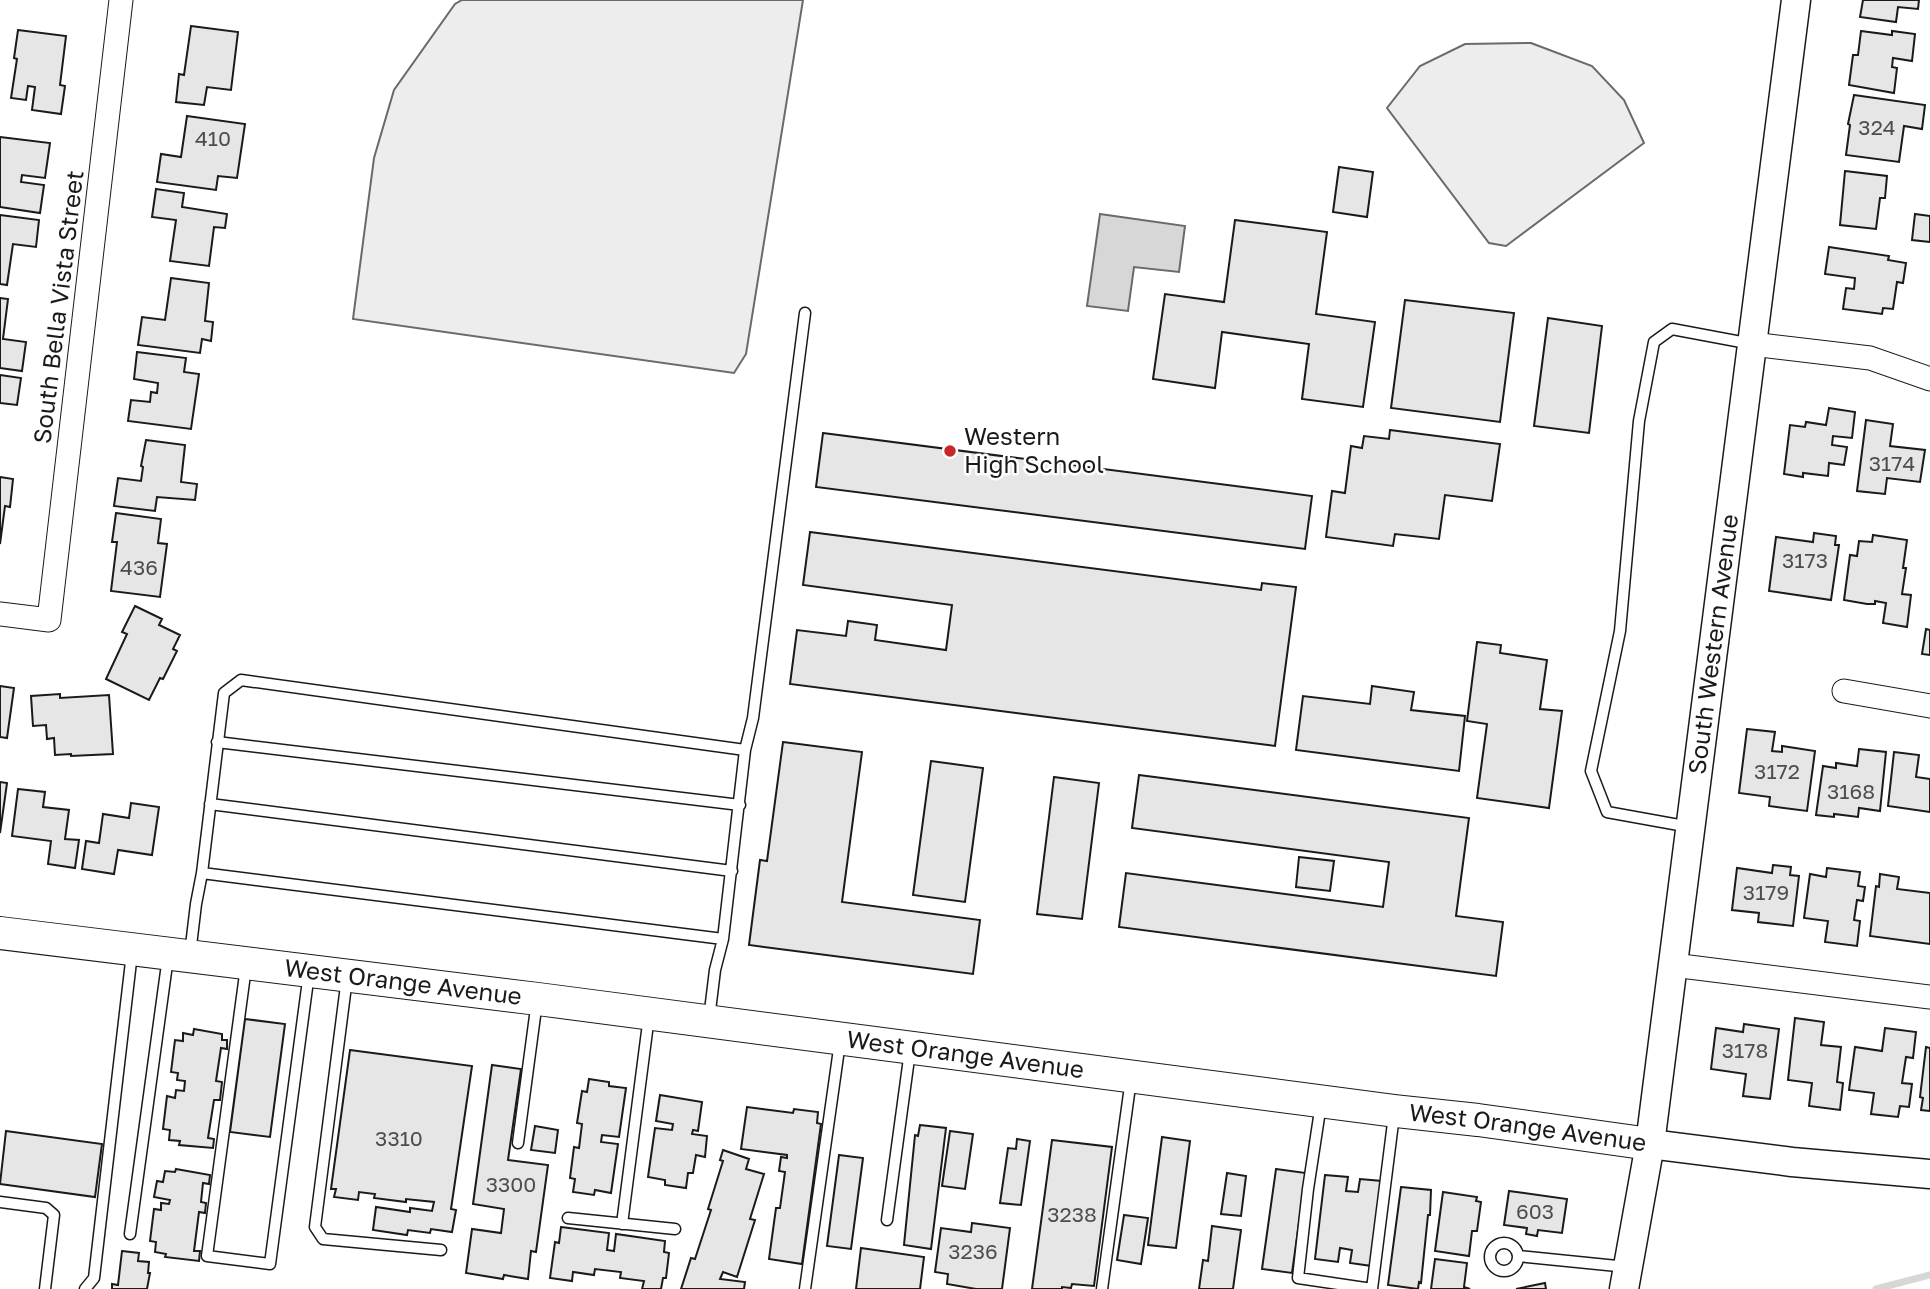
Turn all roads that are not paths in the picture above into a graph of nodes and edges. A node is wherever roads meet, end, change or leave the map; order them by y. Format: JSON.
{"nodes":[{"id":1,"x":121,"y":0,"type":"edge"},
{"id":2,"x":1796,"y":0,"type":"edge"},
{"id":3,"x":805,"y":313,"type":"dead end"},
{"id":4,"x":1752,"y":344,"type":"junction"},
{"id":5,"x":1930,"y":379,"type":"edge"},
{"id":6,"x":0,"y":614,"type":"edge"},
{"id":7,"x":1844,"y":691,"type":"dead end"},
{"id":8,"x":1930,"y":706,"type":"edge"},
{"id":9,"x":216,"y":742,"type":"junction"},
{"id":10,"x":745,"y":750,"type":"junction"},
{"id":11,"x":210,"y":804,"type":"junction"},
{"id":12,"x":740,"y":805,"type":"junction"},
{"id":13,"x":1690,"y":828,"type":"junction"},
{"id":14,"x":732,"y":871,"type":"junction"},
{"id":15,"x":202,"y":873,"type":"junction"},
{"id":16,"x":0,"y":933,"type":"edge"},
{"id":17,"x":723,"y":939,"type":"junction"},
{"id":18,"x":132,"y":950,"type":"junction"},
{"id":19,"x":179,"y":955,"type":"junction"},
{"id":20,"x":246,"y":963,"type":"junction"},
{"id":21,"x":1673,"y":965,"type":"junction"},
{"id":22,"x":310,"y":970,"type":"junction"},
{"id":23,"x":347,"y":975,"type":"junction"},
{"id":24,"x":1930,"y":997,"type":"edge"},
{"id":25,"x":538,"y":999,"type":"junction"},
{"id":26,"x":649,"y":1013,"type":"junction"},
{"id":27,"x":708,"y":1021,"type":"junction"},
{"id":28,"x":840,"y":1039,"type":"junction"},
{"id":29,"x":911,"y":1048,"type":"junction"},
{"id":30,"x":1131,"y":1076,"type":"junction"},
{"id":31,"x":1321,"y":1101,"type":"junction"},
{"id":32,"x":1395,"y":1111,"type":"junction"},
{"id":33,"x":518,"y":1143,"type":"dead end"},
{"id":34,"x":1650,"y":1144,"type":"junction"},
{"id":35,"x":1930,"y":1174,"type":"edge"},
{"id":36,"x":0,"y":1202,"type":"edge"},
{"id":37,"x":568,"y":1218,"type":"dead end"},
{"id":38,"x":887,"y":1220,"type":"dead end"},
{"id":39,"x":622,"y":1224,"type":"junction"},
{"id":40,"x":675,"y":1229,"type":"dead end"},
{"id":41,"x":130,"y":1234,"type":"dead end"},
{"id":42,"x":440,"y":1250,"type":"dead end"},
{"id":43,"x":1518,"y":1256,"type":"dead end"},
{"id":44,"x":1625,"y":1278,"type":"edge"},
{"id":45,"x":45,"y":1289,"type":"edge"},
{"id":46,"x":85,"y":1289,"type":"edge"},
{"id":47,"x":805,"y":1289,"type":"edge"},
{"id":48,"x":1102,"y":1289,"type":"edge"},
{"id":49,"x":1372,"y":1289,"type":"edge"}],
"edges":[{"from":1,"to":6,"type":"street","name":"South Bella Vista Street"},
{"from":2,"to":4,"type":"street","name":"South Western Avenue"},
{"from":3,"to":10,"type":"lane"},
{"from":4,"to":5,"type":"street"},
{"from":4,"to":13,"type":"street","name":"South Western Avenue"},
{"from":4,"to":13,"type":"lane"},
{"from":7,"to":8,"type":"street"},
{"from":9,"to":10,"type":"lane"},
{"from":9,"to":11,"type":"lane"},
{"from":9,"to":12,"type":"lane"},
{"from":10,"to":12,"type":"lane"},
{"from":11,"to":14,"type":"lane"},
{"from":11,"to":15,"type":"lane"},
{"from":12,"to":14,"type":"lane"},
{"from":13,"to":21,"type":"street","name":"South Western Avenue"},
{"from":14,"to":17,"type":"lane"},
{"from":15,"to":17,"type":"lane"},
{"from":15,"to":19,"type":"lane"},
{"from":16,"to":18,"type":"main road","name":"West Orange Avenue"},
{"from":17,"to":27,"type":"lane"},
{"from":18,"to":19,"type":"main road","name":"West Orange Avenue"},
{"from":18,"to":46,"type":"lane"},
{"from":19,"to":20,"type":"main road","name":"West Orange Avenue"},
{"from":19,"to":41,"type":"lane"},
{"from":20,"to":22,"type":"main road","name":"West Orange Avenue"},
{"from":20,"to":22,"type":"lane"},
{"from":21,"to":24,"type":"street"},
{"from":21,"to":34,"type":"street","name":"South Western Avenue"},
{"from":22,"to":23,"type":"main road","name":"West Orange Avenue"},
{"from":23,"to":25,"type":"main road","name":"West Orange Avenue"},
{"from":23,"to":42,"type":"lane"},
{"from":25,"to":26,"type":"main road","name":"West Orange Avenue"},
{"from":25,"to":33,"type":"lane"},
{"from":26,"to":27,"type":"main road","name":"West Orange Avenue"},
{"from":26,"to":39,"type":"lane"},
{"from":27,"to":28,"type":"main road","name":"West Orange Avenue"},
{"from":28,"to":29,"type":"main road","name":"West Orange Avenue"},
{"from":28,"to":47,"type":"lane"},
{"from":29,"to":30,"type":"main road","name":"West Orange Avenue"},
{"from":29,"to":38,"type":"lane"},
{"from":30,"to":31,"type":"main road","name":"West Orange Avenue"},
{"from":30,"to":48,"type":"lane"},
{"from":31,"to":32,"type":"main road","name":"West Orange Avenue"},
{"from":31,"to":49,"type":"lane"},
{"from":32,"to":34,"type":"main road","name":"West Orange Avenue"},
{"from":32,"to":49,"type":"lane"},
{"from":34,"to":35,"type":"street","name":"West Orange Avenue"},
{"from":34,"to":44,"type":"street","name":"South Western Avenue"},
{"from":36,"to":45,"type":"lane"},
{"from":37,"to":39,"type":"lane"},
{"from":39,"to":40,"type":"lane"},
{"from":43,"to":44,"type":"lane"}]}
